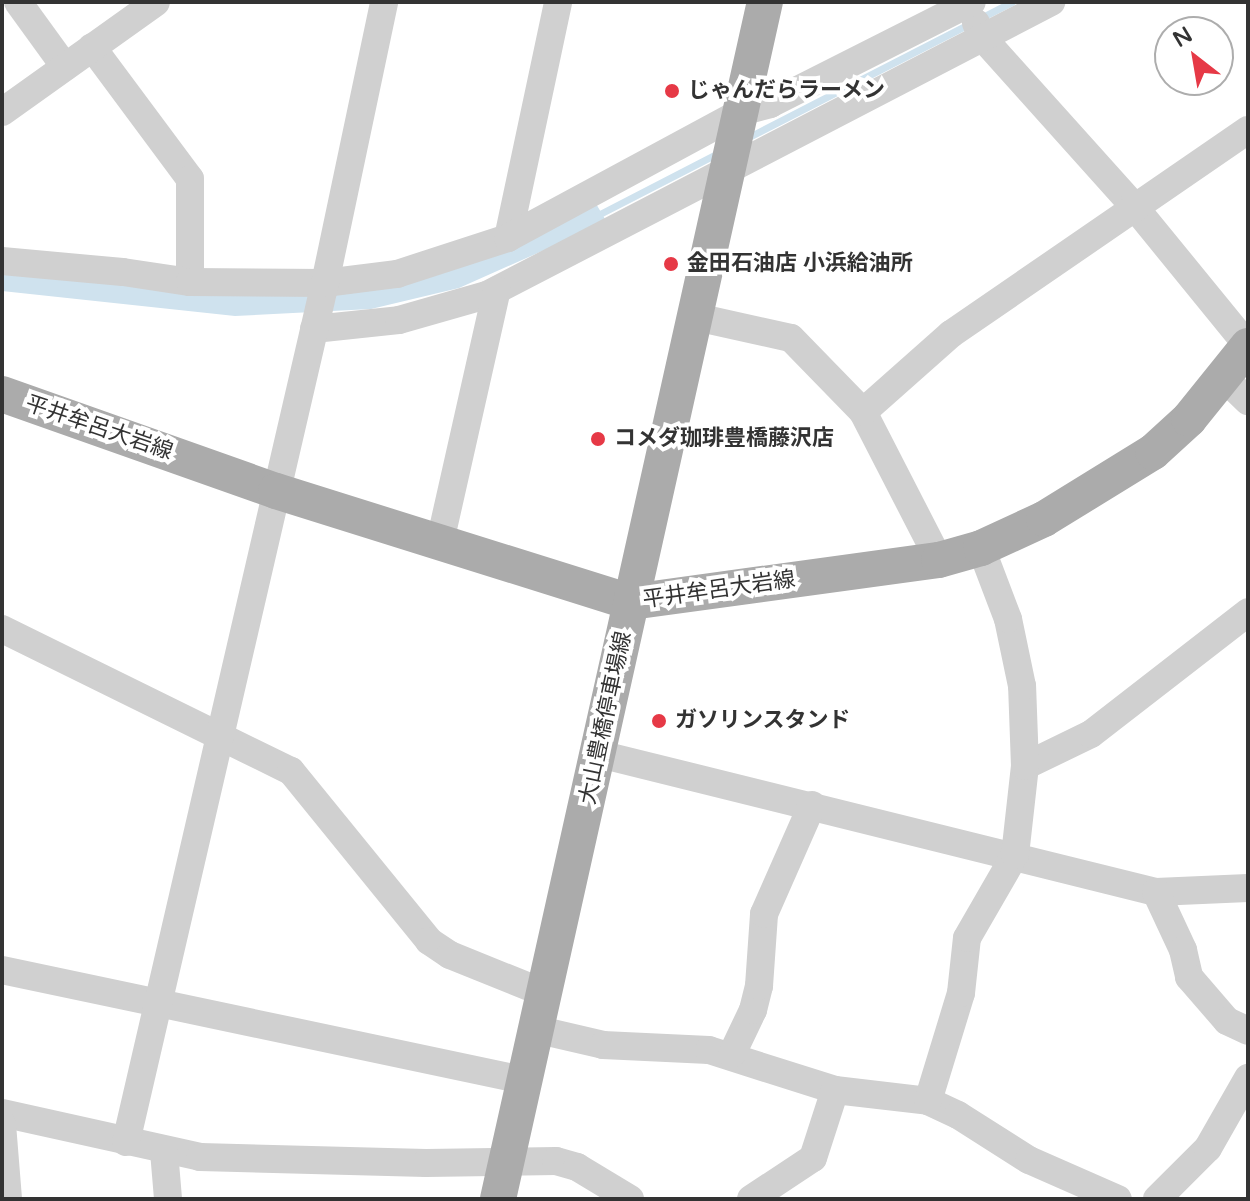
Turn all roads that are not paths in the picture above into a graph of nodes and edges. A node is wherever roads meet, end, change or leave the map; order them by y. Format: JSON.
{"nodes":[{"id":1,"x":18,"y":2,"type":"edge"},
{"id":2,"x":156,"y":2,"type":"edge"},
{"id":3,"x":384,"y":2,"type":"edge"},
{"id":4,"x":558,"y":2,"type":"edge"},
{"id":5,"x":765,"y":2,"type":"edge"},
{"id":6,"x":1051,"y":2,"type":"edge"},
{"id":7,"x":969,"y":3,"type":"edge"},
{"id":8,"x":982,"y":37,"type":"junction"},
{"id":9,"x":92,"y":47,"type":"junction"},
{"id":10,"x":65,"y":67,"type":"junction"},
{"id":11,"x":2,"y":112,"type":"edge"},
{"id":12,"x":739,"y":119,"type":"junction"},
{"id":13,"x":1248,"y":130,"type":"edge"},
{"id":14,"x":728,"y":168,"type":"junction"},
{"id":15,"x":1133,"y":205,"type":"junction"},
{"id":16,"x":508,"y":238,"type":"junction"},
{"id":17,"x":2,"y":261,"type":"edge"},
{"id":18,"x":190,"y":282,"type":"junction"},
{"id":19,"x":325,"y":283,"type":"junction"},
{"id":20,"x":497,"y":290,"type":"junction"},
{"id":21,"x":696,"y":317,"type":"junction"},
{"id":22,"x":314,"y":329,"type":"junction"},
{"id":23,"x":1248,"y":346,"type":"edge"},
{"id":24,"x":1236,"y":390,"type":"edge"},
{"id":25,"x":2,"y":394,"type":"edge"},
{"id":26,"x":863,"y":412,"type":"junction"},
{"id":27,"x":276,"y":491,"type":"junction"},
{"id":28,"x":440,"y":542,"type":"junction"},
{"id":29,"x":981,"y":548,"type":"junction"},
{"id":30,"x":939,"y":560,"type":"junction"},
{"id":31,"x":631,"y":602,"type":"junction"},
{"id":32,"x":1248,"y":612,"type":"edge"},
{"id":33,"x":2,"y":629,"type":"edge"},
{"id":34,"x":220,"y":736,"type":"junction"},
{"id":35,"x":599,"y":754,"type":"junction"},
{"id":36,"x":1025,"y":766,"type":"junction"},
{"id":37,"x":812,"y":805,"type":"junction"},
{"id":38,"x":1015,"y":855,"type":"junction"},
{"id":39,"x":1248,"y":888,"type":"edge"},
{"id":40,"x":1156,"y":892,"type":"junction"},
{"id":41,"x":2,"y":970,"type":"edge"},
{"id":42,"x":544,"y":993,"type":"junction"},
{"id":43,"x":156,"y":1004,"type":"junction"},
{"id":44,"x":535,"y":1029,"type":"junction"},
{"id":45,"x":1248,"y":1031,"type":"edge"},
{"id":46,"x":732,"y":1054,"type":"junction"},
{"id":47,"x":1248,"y":1078,"type":"edge"},
{"id":48,"x":523,"y":1080,"type":"junction"},
{"id":49,"x":835,"y":1090,"type":"junction"},
{"id":50,"x":928,"y":1101,"type":"junction"},
{"id":51,"x":2,"y":1113,"type":"edge"},
{"id":52,"x":2,"y":1124,"type":"edge"},
{"id":53,"x":126,"y":1142,"type":"junction"},
{"id":54,"x":164,"y":1151,"type":"junction"},
{"id":55,"x":506,"y":1163,"type":"junction"},
{"id":56,"x":8,"y":1199,"type":"edge"},
{"id":57,"x":168,"y":1199,"type":"edge"},
{"id":58,"x":498,"y":1199,"type":"edge"},
{"id":59,"x":630,"y":1199,"type":"edge"},
{"id":60,"x":751,"y":1199,"type":"edge"},
{"id":61,"x":1118,"y":1199,"type":"edge"},
{"id":62,"x":1157,"y":1199,"type":"edge"}],
"edges":[{"from":1,"to":10,"type":"street"},
{"from":2,"to":9,"type":"street"},
{"from":3,"to":19,"type":"street"},
{"from":4,"to":16,"type":"street"},
{"from":5,"to":12,"type":"main road","name":"大山豊橋停車場線"},
{"from":6,"to":8,"type":"street"},
{"from":7,"to":8,"type":"street"},
{"from":7,"to":12,"type":"street"},
{"from":8,"to":14,"type":"street"},
{"from":8,"to":15,"type":"street"},
{"from":9,"to":10,"type":"street"},
{"from":9,"to":18,"type":"street"},
{"from":10,"to":11,"type":"street"},
{"from":12,"to":14,"type":"main road","name":"大山豊橋停車場線"},
{"from":12,"to":16,"type":"street"},
{"from":13,"to":15,"type":"street"},
{"from":14,"to":20,"type":"street"},
{"from":14,"to":21,"type":"main road","name":"大山豊橋停車場線"},
{"from":15,"to":23,"type":"street"},
{"from":15,"to":26,"type":"street"},
{"from":16,"to":19,"type":"street"},
{"from":17,"to":18,"type":"street"},
{"from":18,"to":19,"type":"street"},
{"from":19,"to":22,"type":"street"},
{"from":20,"to":22,"type":"street"},
{"from":20,"to":28,"type":"street"},
{"from":21,"to":26,"type":"street"},
{"from":21,"to":31,"type":"main road","name":"大山豊橋停車場線"},
{"from":22,"to":27,"type":"street"},
{"from":23,"to":24,"type":"main road","name":"平井牟呂大岩線"},
{"from":24,"to":29,"type":"main road","name":"平井牟呂大岩線"},
{"from":25,"to":27,"type":"main road","name":"平井牟呂大岩線"},
{"from":26,"to":30,"type":"street"},
{"from":27,"to":28,"type":"main road","name":"平井牟呂大岩線"},
{"from":27,"to":34,"type":"street"},
{"from":28,"to":31,"type":"main road","name":"平井牟呂大岩線"},
{"from":29,"to":30,"type":"main road","name":"平井牟呂大岩線"},
{"from":29,"to":36,"type":"street"},
{"from":30,"to":31,"type":"main road","name":"平井牟呂大岩線"},
{"from":31,"to":35,"type":"main road","name":"大山豊橋停車場線"},
{"from":32,"to":36,"type":"street"},
{"from":33,"to":34,"type":"street"},
{"from":34,"to":42,"type":"street"},
{"from":34,"to":43,"type":"street"},
{"from":35,"to":37,"type":"street"},
{"from":35,"to":42,"type":"main road","name":"大山豊橋停車場線"},
{"from":36,"to":38,"type":"street"},
{"from":37,"to":38,"type":"street"},
{"from":37,"to":46,"type":"street"},
{"from":38,"to":40,"type":"street"},
{"from":38,"to":50,"type":"street"},
{"from":39,"to":40,"type":"street"},
{"from":40,"to":45,"type":"street"},
{"from":41,"to":43,"type":"street"},
{"from":42,"to":44,"type":"main road","name":"大山豊橋停車場線"},
{"from":43,"to":48,"type":"street"},
{"from":43,"to":53,"type":"street"},
{"from":44,"to":46,"type":"street"},
{"from":44,"to":48,"type":"main road","name":"大山豊橋停車場線"},
{"from":46,"to":49,"type":"street"},
{"from":47,"to":62,"type":"street"},
{"from":48,"to":55,"type":"main road","name":"大山豊橋停車場線"},
{"from":49,"to":50,"type":"street"},
{"from":49,"to":60,"type":"street"},
{"from":50,"to":61,"type":"street"},
{"from":51,"to":53,"type":"street"},
{"from":52,"to":56,"type":"street"},
{"from":53,"to":54,"type":"street"},
{"from":54,"to":55,"type":"street"},
{"from":54,"to":57,"type":"street"},
{"from":55,"to":58,"type":"main road","name":"大山豊橋停車場線"},
{"from":55,"to":59,"type":"street"}]}
